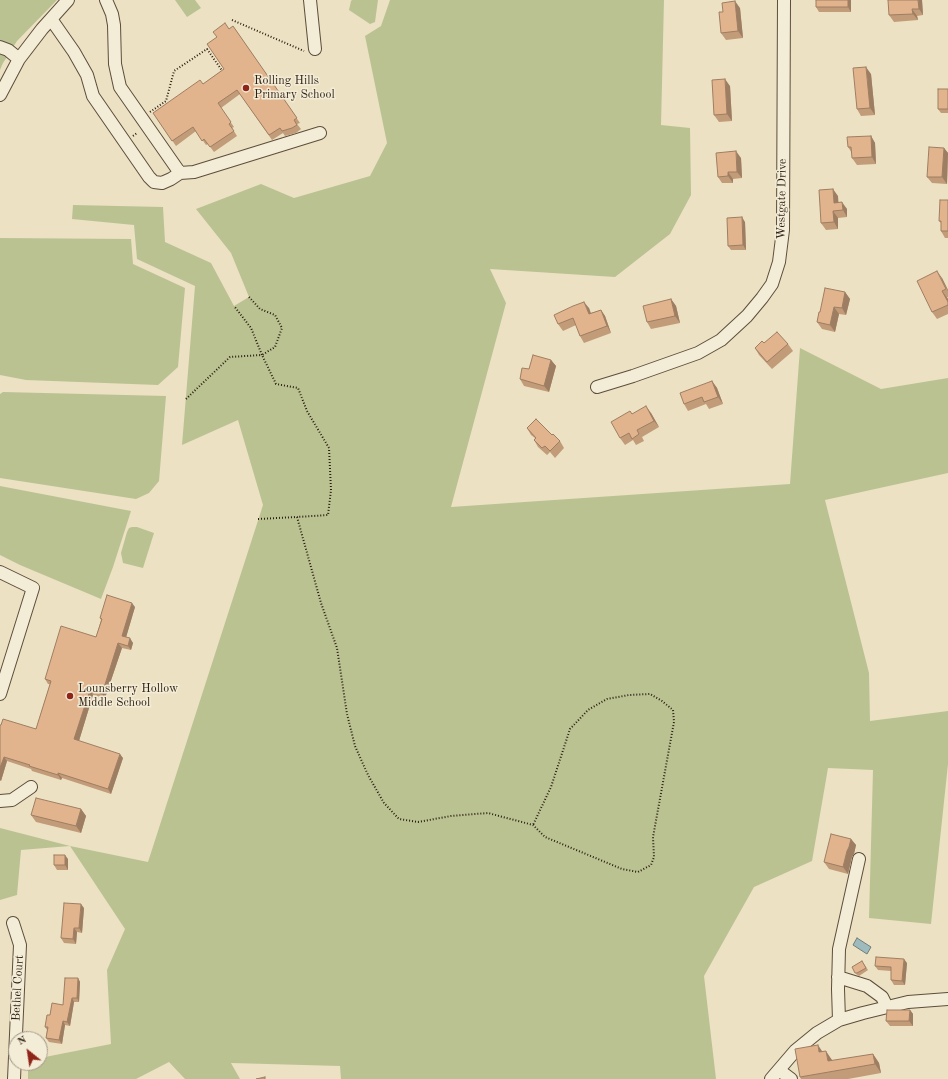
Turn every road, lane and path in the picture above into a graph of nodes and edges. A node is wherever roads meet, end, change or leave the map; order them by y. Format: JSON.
{"nodes":[{"id":1,"x":68,"y":0,"type":"edge"},
{"id":2,"x":106,"y":0,"type":"edge"},
{"id":3,"x":310,"y":0,"type":"edge"},
{"id":4,"x":784,"y":0,"type":"edge"},
{"id":5,"x":51,"y":19,"type":"junction"},
{"id":6,"x":232,"y":20,"type":"dead end"},
{"id":7,"x":0,"y":47,"type":"edge"},
{"id":8,"x":310,"y":47,"type":"joint"},
{"id":9,"x":19,"y":59,"type":"junction"},
{"id":10,"x":226,"y":75,"type":"edge"},
{"id":11,"x":0,"y":95,"type":"edge"},
{"id":12,"x":148,"y":113,"type":"dead end"},
{"id":13,"x":137,"y":133,"type":"dead end"},
{"id":14,"x":320,"y":134,"type":"dead end"},
{"id":15,"x":133,"y":136,"type":"dead end"},
{"id":16,"x":180,"y":173,"type":"junction"},
{"id":17,"x":249,"y":297,"type":"dead end"},
{"id":18,"x":234,"y":306,"type":"dead end"},
{"id":19,"x":262,"y":354,"type":"junction"},
{"id":20,"x":597,"y":387,"type":"dead end"},
{"id":21,"x":186,"y":399,"type":"dead end"},
{"id":22,"x":297,"y":517,"type":"junction"},
{"id":23,"x":258,"y":519,"type":"dead end"},
{"id":24,"x":1,"y":576,"type":"edge"},
{"id":25,"x":0,"y":694,"type":"edge"},
{"id":26,"x":31,"y":788,"type":"dead end"},
{"id":27,"x":0,"y":801,"type":"edge"},
{"id":28,"x":533,"y":825,"type":"junction"},
{"id":29,"x":859,"y":859,"type":"dead end"},
{"id":30,"x":13,"y":923,"type":"dead end"},
{"id":31,"x":838,"y":977,"type":"junction"},
{"id":32,"x":948,"y":999,"type":"edge"},
{"id":33,"x":886,"y":1006,"type":"junction"},
{"id":34,"x":840,"y":1020,"type":"junction"},
{"id":35,"x":775,"y":1074,"type":"edge"},
{"id":36,"x":14,"y":1079,"type":"edge"},
{"id":37,"x":791,"y":1079,"type":"edge"}],
"edges":[{"from":1,"to":5,"type":"street"},
{"from":2,"to":16,"type":"street"},
{"from":3,"to":8,"type":"street"},
{"from":4,"to":20,"type":"street","name":"Westgate Drive"},
{"from":5,"to":9,"type":"street"},
{"from":5,"to":16,"type":"street"},
{"from":6,"to":8,"type":"path"},
{"from":7,"to":9,"type":"street"},
{"from":9,"to":11,"type":"street"},
{"from":10,"to":12,"type":"path"},
{"from":13,"to":15,"type":"path"},
{"from":14,"to":16,"type":"street"},
{"from":17,"to":19,"type":"path"},
{"from":18,"to":19,"type":"path"},
{"from":19,"to":21,"type":"path"},
{"from":19,"to":22,"type":"path"},
{"from":22,"to":23,"type":"path"},
{"from":22,"to":28,"type":"path"},
{"from":24,"to":25,"type":"street"},
{"from":26,"to":27,"type":"street"},
{"from":28,"to":28,"type":"path"},
{"from":29,"to":31,"type":"street"},
{"from":30,"to":36,"type":"street","name":"Bethel Court"},
{"from":31,"to":33,"type":"street"},
{"from":31,"to":34,"type":"street"},
{"from":32,"to":33,"type":"street"},
{"from":33,"to":34,"type":"street"},
{"from":34,"to":35,"type":"street"},
{"from":35,"to":37,"type":"street"}]}
